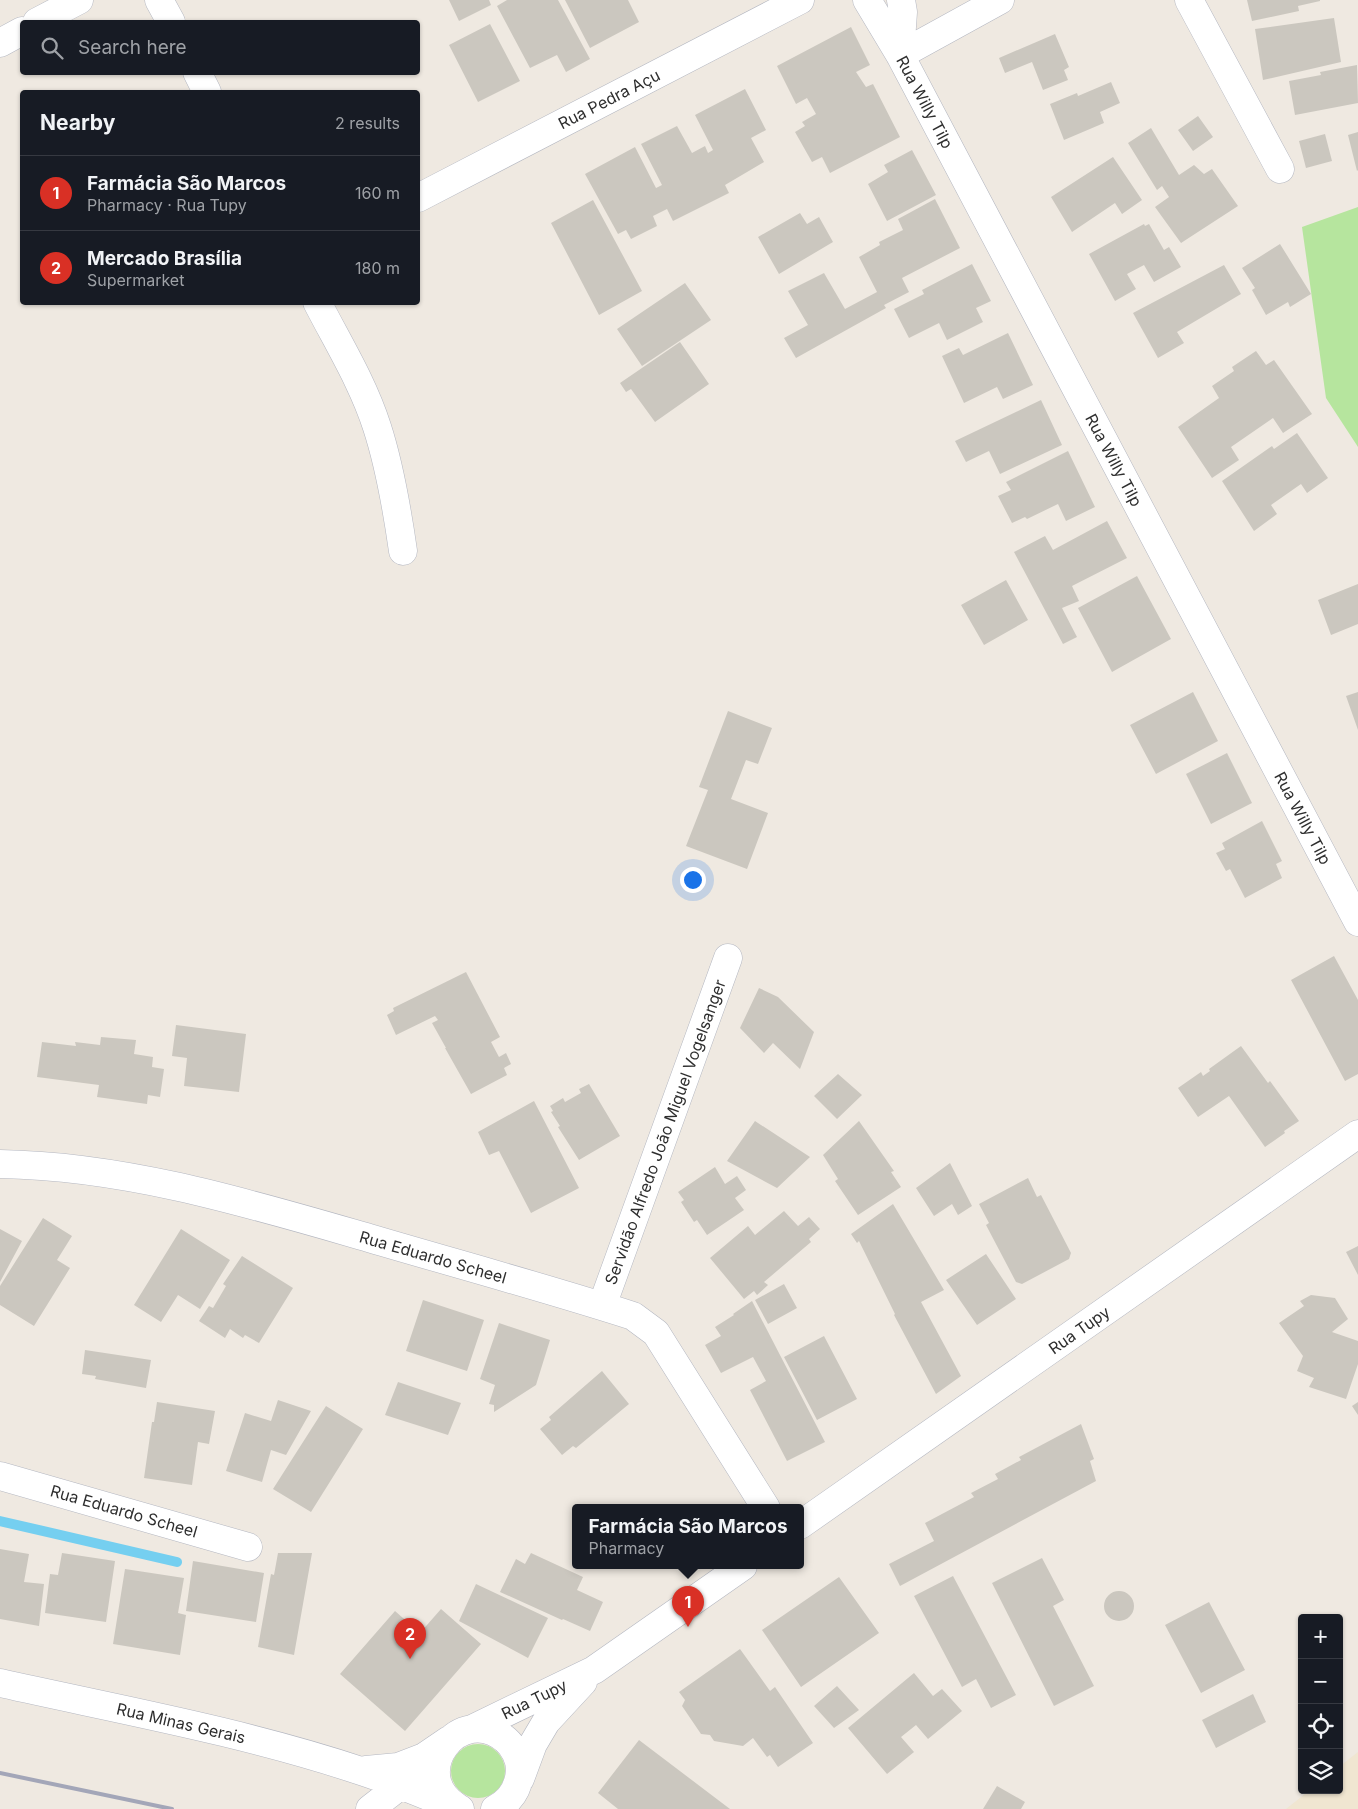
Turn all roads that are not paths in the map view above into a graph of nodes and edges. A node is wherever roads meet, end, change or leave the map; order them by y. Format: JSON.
{"nodes":[{"id":1,"x":78,"y":0,"type":"edge"},
{"id":2,"x":159,"y":0,"type":"edge"},
{"id":3,"x":800,"y":0,"type":"edge"},
{"id":4,"x":867,"y":0,"type":"edge"},
{"id":5,"x":901,"y":0,"type":"edge"},
{"id":6,"x":1000,"y":0,"type":"edge"},
{"id":7,"x":1189,"y":0,"type":"edge"},
{"id":8,"x":41,"y":20,"type":"edge"},
{"id":9,"x":169,"y":20,"type":"edge"},
{"id":10,"x":20,"y":32,"type":"edge"},
{"id":11,"x":0,"y":43,"type":"edge"},
{"id":12,"x":900,"y":54,"type":"junction"},
{"id":13,"x":198,"y":75,"type":"edge"},
{"id":14,"x":206,"y":90,"type":"edge"},
{"id":15,"x":1280,"y":169,"type":"dead end"},
{"id":16,"x":420,"y":197,"type":"edge"},
{"id":17,"x":319,"y":305,"type":"edge"},
{"id":18,"x":403,"y":551,"type":"dead end"},
{"id":19,"x":1358,"y":922,"type":"edge"},
{"id":20,"x":728,"y":958,"type":"dead end"},
{"id":21,"x":1358,"y":1134,"type":"edge"},
{"id":22,"x":0,"y":1164,"type":"edge"},
{"id":23,"x":602,"y":1306,"type":"junction"},
{"id":24,"x":0,"y":1476,"type":"edge"},
{"id":25,"x":763,"y":1504,"type":"edge"},
{"id":26,"x":804,"y":1522,"type":"edge"},
{"id":27,"x":248,"y":1547,"type":"dead end"},
{"id":28,"x":739,"y":1569,"type":"edge"},
{"id":29,"x":594,"y":1670,"type":"junction"},
{"id":30,"x":0,"y":1683,"type":"edge"},
{"id":31,"x":474,"y":1728,"type":"junction"},
{"id":32,"x":449,"y":1740,"type":"junction"},
{"id":33,"x":424,"y":1757,"type":"junction"},
{"id":34,"x":360,"y":1770,"type":"junction"},
{"id":35,"x":519,"y":1780,"type":"junction"},
{"id":36,"x":401,"y":1785,"type":"junction"},
{"id":37,"x":370,"y":1809,"type":"edge"},
{"id":38,"x":460,"y":1809,"type":"edge"},
{"id":39,"x":495,"y":1809,"type":"edge"},
{"id":40,"x":528,"y":1809,"type":"edge"}],
"edges":[{"from":1,"to":8,"type":"street"},
{"from":2,"to":9,"type":"street"},
{"from":3,"to":16,"type":"street","name":"Rua Pedra Açu"},
{"from":4,"to":12,"type":"street","name":"Rua Willy Tilp"},
{"from":5,"to":12,"type":"street"},
{"from":6,"to":12,"type":"street"},
{"from":7,"to":15,"type":"street"},
{"from":10,"to":11,"type":"street"},
{"from":12,"to":19,"type":"street","name":"Rua Willy Tilp"},
{"from":13,"to":14,"type":"street"},
{"from":17,"to":18,"type":"street"},
{"from":20,"to":23,"type":"street","name":"Servidão Alfredo João Miguel Vogelsanger"},
{"from":21,"to":26,"type":"street","name":"Rua Tupy"},
{"from":22,"to":23,"type":"street","name":"Rua Eduardo Scheel"},
{"from":23,"to":25,"type":"street","name":"Rua Eduardo Scheel"},
{"from":24,"to":27,"type":"street","name":"Rua Eduardo Scheel"},
{"from":28,"to":29,"type":"street","name":"Rua Tupy"},
{"from":29,"to":31,"type":"street","name":"Rua Tupy"},
{"from":29,"to":35,"type":"street","name":"Rua Tupy"},
{"from":30,"to":34,"type":"street","name":"Rua Minas Gerais"},
{"from":31,"to":32,"type":"street","name":"Rua Tupy"},
{"from":31,"to":35,"type":"street"},
{"from":32,"to":33,"type":"street","name":"Rua Minas Gerais"},
{"from":32,"to":38,"type":"street"},
{"from":33,"to":34,"type":"street","name":"Rua Minas Gerais"},
{"from":33,"to":36,"type":"street"},
{"from":34,"to":36,"type":"street","name":"Rua Minas Gerais"},
{"from":35,"to":39,"type":"street","name":"Rua Tupy"},
{"from":35,"to":40,"type":"street"},
{"from":36,"to":37,"type":"street"},
{"from":36,"to":38,"type":"street","name":"Rua Minas Gerais"}]}
